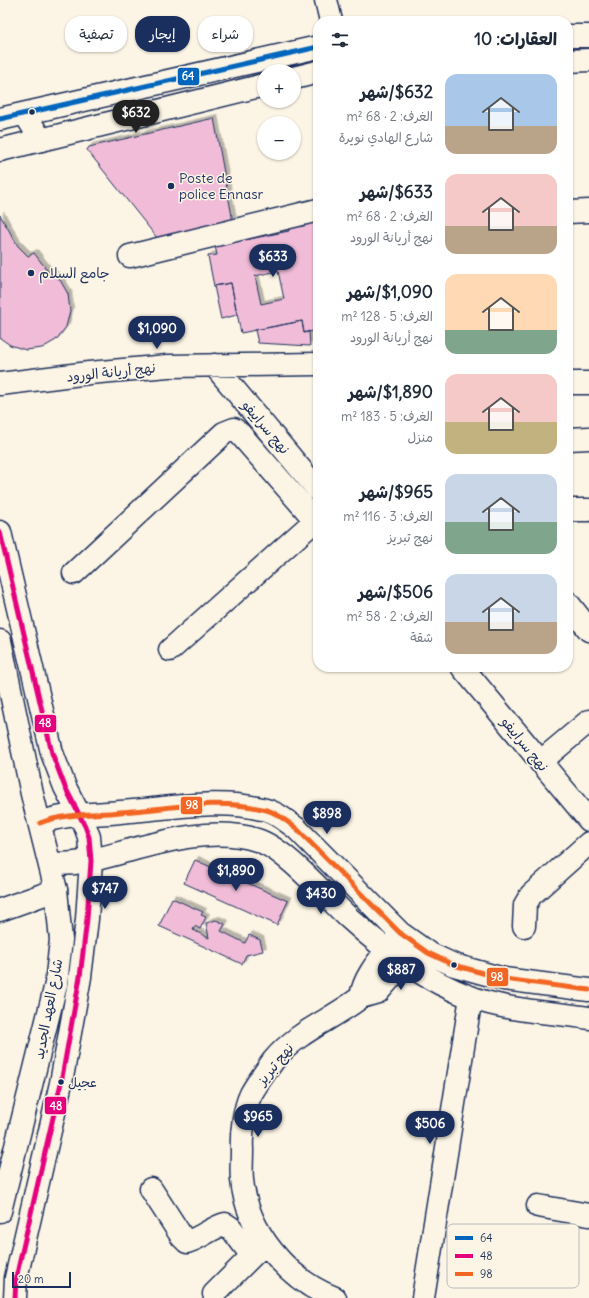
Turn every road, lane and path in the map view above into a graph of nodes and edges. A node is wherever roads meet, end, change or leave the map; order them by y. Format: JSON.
{"nodes":[{"id":1,"x":326,"y":0,"type":"edge"},
{"id":2,"x":330,"y":16,"type":"edge"},
{"id":3,"x":573,"y":36,"type":"edge"},
{"id":4,"x":589,"y":36,"type":"edge"},
{"id":5,"x":313,"y":49,"type":"edge"},
{"id":6,"x":589,"y":60,"type":"edge"},
{"id":7,"x":573,"y":61,"type":"edge"},
{"id":8,"x":313,"y":73,"type":"edge"},
{"id":9,"x":301,"y":76,"type":"edge"},
{"id":10,"x":257,"y":87,"type":"edge"},
{"id":11,"x":25,"y":114,"type":"junction"},
{"id":12,"x":0,"y":119,"type":"edge"},
{"id":13,"x":41,"y":140,"type":"junction"},
{"id":14,"x":0,"y":150,"type":"edge"},
{"id":15,"x":313,"y":211,"type":"edge"},
{"id":16,"x":589,"y":211,"type":"edge"},
{"id":17,"x":573,"y":212,"type":"edge"},
{"id":18,"x":130,"y":256,"type":"dead end"},
{"id":19,"x":313,"y":364,"type":"edge"},
{"id":20,"x":214,"y":365,"type":"junction"},
{"id":21,"x":573,"y":382,"type":"edge"},
{"id":22,"x":589,"y":383,"type":"edge"},
{"id":23,"x":0,"y":384,"type":"edge"},
{"id":24,"x":573,"y":438,"type":"edge"},
{"id":25,"x":589,"y":438,"type":"edge"},
{"id":26,"x":313,"y":484,"type":"edge"},
{"id":27,"x":573,"y":510,"type":"edge"},
{"id":28,"x":589,"y":510,"type":"edge"},
{"id":29,"x":313,"y":515,"type":"edge"},
{"id":30,"x":313,"y":523,"type":"edge"},
{"id":31,"x":0,"y":532,"type":"edge"},
{"id":32,"x":74,"y":574,"type":"dead end"},
{"id":33,"x":573,"y":609,"type":"edge"},
{"id":34,"x":589,"y":630,"type":"edge"},
{"id":35,"x":26,"y":637,"type":"junction"},
{"id":36,"x":0,"y":642,"type":"edge"},
{"id":37,"x":170,"y":650,"type":"dead end"},
{"id":38,"x":466,"y":672,"type":"edge"},
{"id":39,"x":589,"y":721,"type":"edge"},
{"id":40,"x":540,"y":762,"type":"junction"},
{"id":41,"x":80,"y":815,"type":"junction"},
{"id":42,"x":589,"y":820,"type":"edge"},
{"id":43,"x":40,"y":823,"type":"junction"},
{"id":44,"x":589,"y":843,"type":"edge"},
{"id":45,"x":91,"y":861,"type":"junction"},
{"id":46,"x":50,"y":863,"type":"junction"},
{"id":47,"x":56,"y":890,"type":"junction"},
{"id":48,"x":0,"y":910,"type":"edge"},
{"id":49,"x":524,"y":926,"type":"dead end"},
{"id":50,"x":394,"y":941,"type":"junction"},
{"id":51,"x":411,"y":954,"type":"junction"},
{"id":52,"x":589,"y":990,"type":"edge"},
{"id":53,"x":361,"y":997,"type":"junction"},
{"id":54,"x":471,"y":997,"type":"junction"},
{"id":55,"x":589,"y":1018,"type":"edge"},
{"id":56,"x":151,"y":1189,"type":"dead end"},
{"id":57,"x":538,"y":1206,"type":"dead end"},
{"id":58,"x":0,"y":1210,"type":"edge"},
{"id":59,"x":589,"y":1215,"type":"edge"},
{"id":60,"x":259,"y":1249,"type":"junction"},
{"id":61,"x":214,"y":1294,"type":"dead end"},
{"id":62,"x":15,"y":1298,"type":"edge"},
{"id":63,"x":335,"y":1298,"type":"edge"},
{"id":64,"x":423,"y":1298,"type":"edge"}],
"edges":[{"from":1,"to":2,"type":"street"},
{"from":3,"to":4,"type":"street"},
{"from":5,"to":11,"type":"street"},
{"from":6,"to":7,"type":"street"},
{"from":8,"to":9,"type":"street"},
{"from":10,"to":13,"type":"street"},
{"from":11,"to":12,"type":"street"},
{"from":11,"to":13,"type":"street"},
{"from":13,"to":14,"type":"street"},
{"from":15,"to":18,"type":"street"},
{"from":16,"to":17,"type":"street"},
{"from":19,"to":20,"type":"street","name":"نهج أريانة الورود"},
{"from":20,"to":23,"type":"street","name":"نهج أريانة الورود"},
{"from":20,"to":26,"type":"street","name":"نهج سراييفو"},
{"from":21,"to":22,"type":"street"},
{"from":24,"to":25,"type":"street"},
{"from":27,"to":28,"type":"street"},
{"from":29,"to":32,"type":"street"},
{"from":30,"to":37,"type":"street"},
{"from":31,"to":35,"type":"street","name":"شارع العهد الجديد"},
{"from":33,"to":34,"type":"street"},
{"from":35,"to":36,"type":"street"},
{"from":35,"to":41,"type":"street","name":"شارع العهد الجديد"},
{"from":36,"to":43,"type":"street","name":"شارع العهد الجديد"},
{"from":38,"to":40,"type":"street","name":"نهج سراييفو"},
{"from":39,"to":40,"type":"street"},
{"from":40,"to":42,"type":"street","name":"نهج سراييفو"},
{"from":41,"to":43,"type":"street"},
{"from":41,"to":45,"type":"street","name":"شارع العهد الجديد"},
{"from":41,"to":50,"type":"street"},
{"from":43,"to":46,"type":"street","name":"شارع العهد الجديد"},
{"from":44,"to":49,"type":"street"},
{"from":45,"to":46,"type":"street"},
{"from":45,"to":50,"type":"street"},
{"from":45,"to":62,"type":"street","name":"شارع العهد الجديد"},
{"from":46,"to":47,"type":"street","name":"شارع العهد الجديد"},
{"from":47,"to":48,"type":"street"},
{"from":47,"to":58,"type":"street","name":"شارع العهد الجديد"},
{"from":50,"to":51,"type":"street"},
{"from":50,"to":53,"type":"street"},
{"from":51,"to":52,"type":"street"},
{"from":51,"to":53,"type":"street","name":"نهج تبريز"},
{"from":51,"to":54,"type":"street"},
{"from":53,"to":60,"type":"street","name":"نهج تبريز"},
{"from":54,"to":55,"type":"street"},
{"from":54,"to":64,"type":"street"},
{"from":56,"to":60,"type":"street"},
{"from":57,"to":59,"type":"street"},
{"from":60,"to":61,"type":"street"},
{"from":60,"to":63,"type":"street","name":"نهج تبريز"}]}
